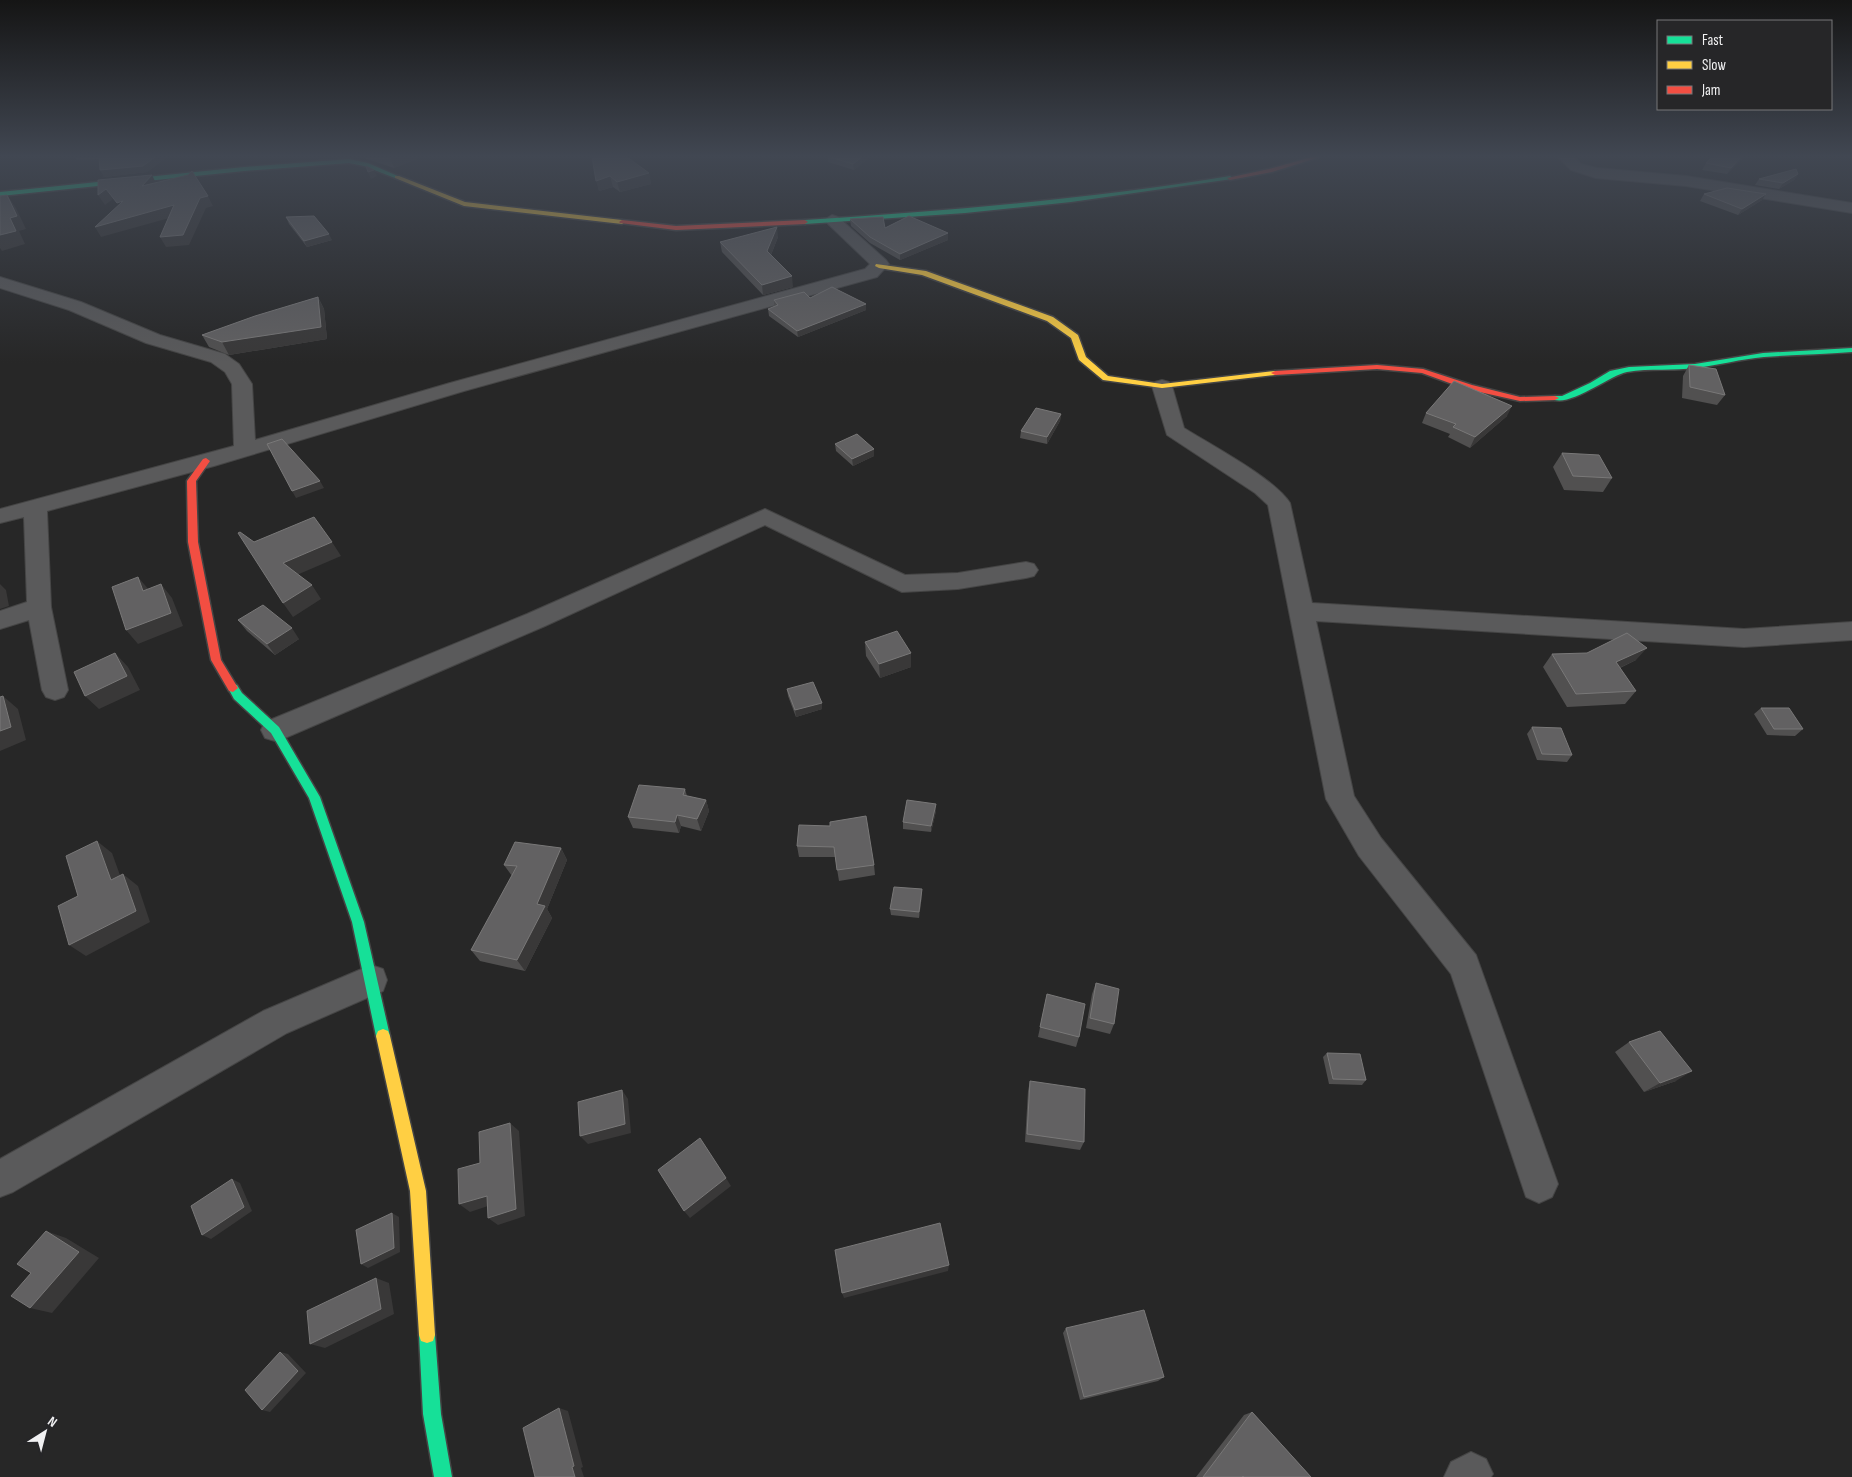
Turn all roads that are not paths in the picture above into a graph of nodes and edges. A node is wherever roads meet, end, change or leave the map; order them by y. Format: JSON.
{"nodes":[{"id":1,"x":658,"y":226,"type":"edge"},
{"id":2,"x":716,"y":226,"type":"edge"},
{"id":3,"x":838,"y":226,"type":"edge"},
{"id":4,"x":879,"y":266,"type":"junction"},
{"id":5,"x":0,"y":282,"type":"edge"},
{"id":6,"x":1852,"y":350,"type":"edge"},
{"id":7,"x":1162,"y":386,"type":"junction"},
{"id":8,"x":245,"y":449,"type":"junction"},
{"id":9,"x":206,"y":461,"type":"junction"},
{"id":10,"x":35,"y":506,"type":"junction"},
{"id":11,"x":0,"y":516,"type":"edge"},
{"id":12,"x":1026,"y":570,"type":"dead end"},
{"id":13,"x":39,"y":607,"type":"junction"},
{"id":14,"x":1301,"y":611,"type":"junction"},
{"id":15,"x":0,"y":620,"type":"edge"},
{"id":16,"x":1852,"y":631,"type":"edge"},
{"id":17,"x":55,"y":690,"type":"dead end"},
{"id":18,"x":276,"y":730,"type":"junction"},
{"id":19,"x":371,"y":980,"type":"junction"},
{"id":20,"x":0,"y":1179,"type":"edge"},
{"id":21,"x":1539,"y":1184,"type":"dead end"},
{"id":22,"x":443,"y":1477,"type":"edge"}],
"edges":[{"from":1,"to":2,"type":"street"},
{"from":3,"to":4,"type":"street"},
{"from":4,"to":7,"type":"street"},
{"from":4,"to":8,"type":"street"},
{"from":5,"to":8,"type":"street"},
{"from":6,"to":7,"type":"street"},
{"from":7,"to":14,"type":"street"},
{"from":8,"to":9,"type":"street"},
{"from":9,"to":10,"type":"street"},
{"from":9,"to":18,"type":"street"},
{"from":10,"to":11,"type":"street"},
{"from":10,"to":13,"type":"street"},
{"from":12,"to":18,"type":"street"},
{"from":13,"to":15,"type":"street"},
{"from":13,"to":17,"type":"street"},
{"from":14,"to":16,"type":"street"},
{"from":14,"to":21,"type":"street"},
{"from":18,"to":19,"type":"street"},
{"from":19,"to":20,"type":"street"},
{"from":19,"to":22,"type":"street"}]}
